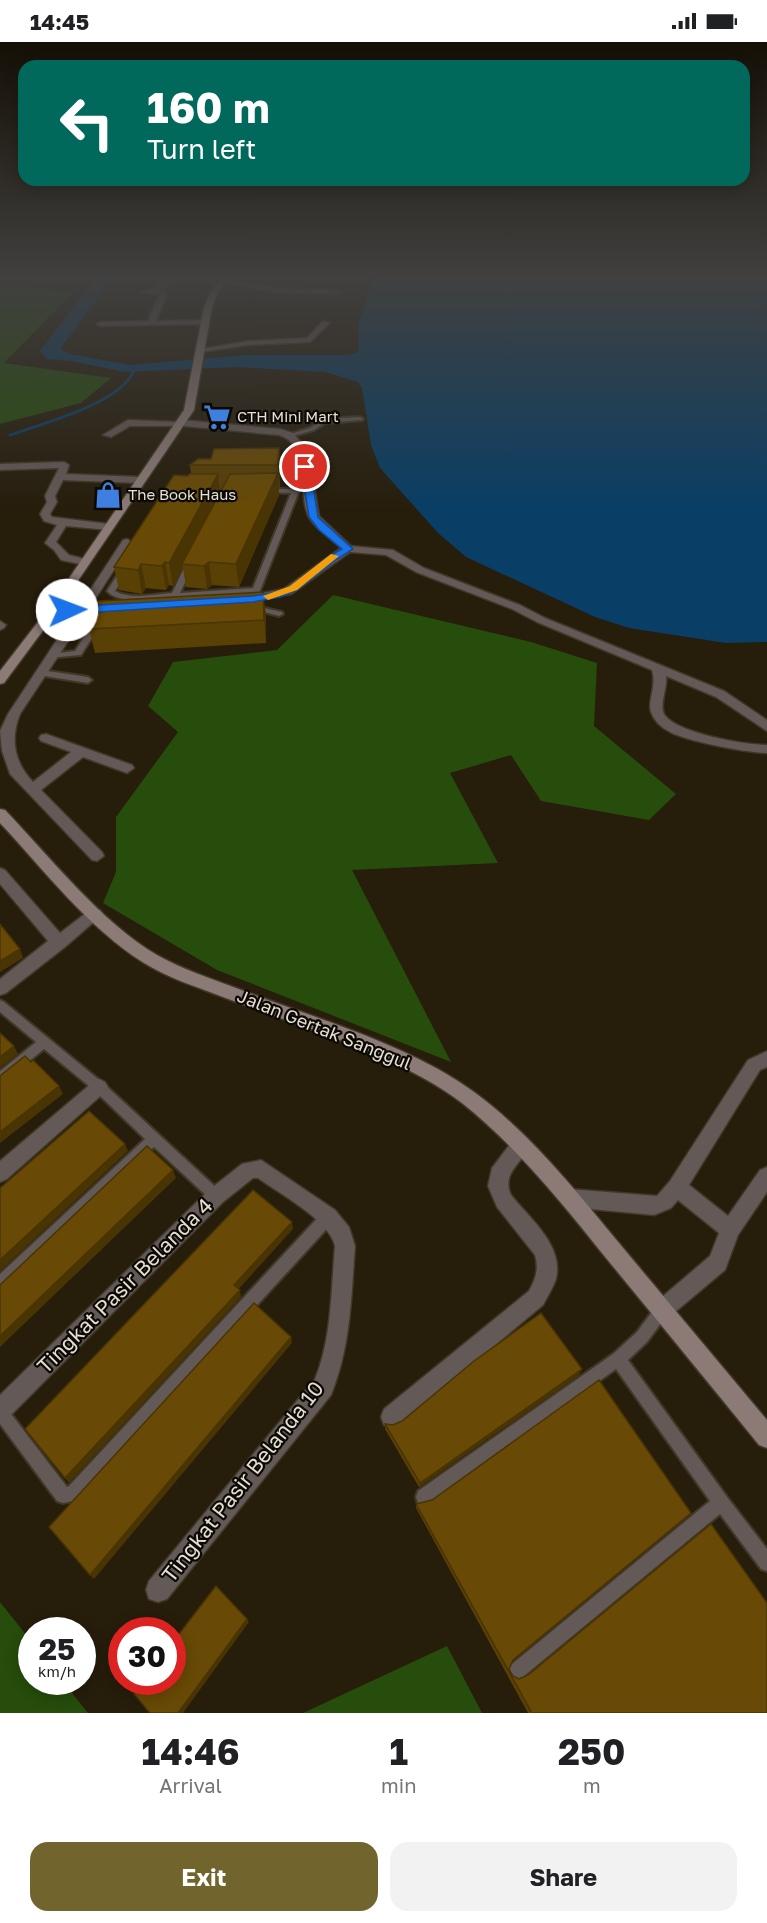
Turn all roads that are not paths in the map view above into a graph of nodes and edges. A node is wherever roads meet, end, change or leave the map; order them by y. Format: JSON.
{"nodes":[{"id":1,"x":201,"y":356,"type":"edge"},
{"id":2,"x":360,"y":419,"type":"dead end"},
{"id":3,"x":180,"y":424,"type":"junction"},
{"id":4,"x":108,"y":435,"type":"dead end"},
{"id":5,"x":290,"y":435,"type":"junction"},
{"id":6,"x":262,"y":465,"type":"edge"},
{"id":7,"x":0,"y":467,"type":"edge"},
{"id":8,"x":60,"y":477,"type":"junction"},
{"id":9,"x":141,"y":480,"type":"junction"},
{"id":10,"x":251,"y":491,"type":"edge"},
{"id":11,"x":295,"y":491,"type":"junction"},
{"id":12,"x":63,"y":523,"type":"junction"},
{"id":13,"x":109,"y":527,"type":"junction"},
{"id":14,"x":127,"y":542,"type":"edge"},
{"id":15,"x":348,"y":549,"type":"junction"},
{"id":16,"x":196,"y":554,"type":"edge"},
{"id":17,"x":130,"y":561,"type":"edge"},
{"id":18,"x":86,"y":562,"type":"junction"},
{"id":19,"x":258,"y":599,"type":"junction"},
{"id":20,"x":172,"y":600,"type":"junction"},
{"id":21,"x":81,"y":610,"type":"junction"},
{"id":22,"x":52,"y":611,"type":"junction"},
{"id":23,"x":240,"y":611,"type":"edge"},
{"id":24,"x":106,"y":613,"type":"junction"},
{"id":25,"x":279,"y":614,"type":"dead end"},
{"id":26,"x":52,"y":656,"type":"junction"},
{"id":27,"x":658,"y":669,"type":"junction"},
{"id":28,"x":41,"y":674,"type":"junction"},
{"id":29,"x":0,"y":680,"type":"edge"},
{"id":30,"x":88,"y":680,"type":"dead end"},
{"id":31,"x":762,"y":718,"type":"edge"},
{"id":32,"x":767,"y":727,"type":"edge"},
{"id":33,"x":46,"y":738,"type":"dead end"},
{"id":34,"x":767,"y":749,"type":"edge"},
{"id":35,"x":81,"y":751,"type":"junction"},
{"id":36,"x":127,"y":768,"type":"dead end"},
{"id":37,"x":32,"y":790,"type":"junction"},
{"id":38,"x":0,"y":814,"type":"edge"},
{"id":39,"x":97,"y":856,"type":"dead end"},
{"id":40,"x":0,"y":874,"type":"edge"},
{"id":41,"x":95,"y":914,"type":"junction"},
{"id":42,"x":59,"y":943,"type":"junction"},
{"id":43,"x":0,"y":988,"type":"edge"},
{"id":44,"x":0,"y":1005,"type":"edge"},
{"id":45,"x":44,"y":1042,"type":"junction"},
{"id":46,"x":767,"y":1058,"type":"edge"},
{"id":47,"x":0,"y":1078,"type":"edge"},
{"id":48,"x":99,"y":1088,"type":"junction"},
{"id":49,"x":154,"y":1139,"type":"junction"},
{"id":50,"x":521,"y":1145,"type":"junction"},
{"id":51,"x":255,"y":1168,"type":"joint"},
{"id":52,"x":0,"y":1173,"type":"edge"},
{"id":53,"x":767,"y":1176,"type":"edge"},
{"id":54,"x":677,"y":1187,"type":"junction"},
{"id":55,"x":216,"y":1196,"type":"junction"},
{"id":56,"x":569,"y":1198,"type":"junction"},
{"id":57,"x":328,"y":1218,"type":"junction"},
{"id":58,"x":730,"y":1230,"type":"junction"},
{"id":59,"x":0,"y":1284,"type":"edge"},
{"id":60,"x":662,"y":1310,"type":"junction"},
{"id":61,"x":618,"y":1359,"type":"junction"},
{"id":62,"x":0,"y":1410,"type":"edge"},
{"id":63,"x":392,"y":1417,"type":"dead end"},
{"id":64,"x":767,"y":1437,"type":"edge"},
{"id":65,"x":424,"y":1497,"type":"dead end"},
{"id":66,"x":721,"y":1503,"type":"junction"},
{"id":67,"x":767,"y":1563,"type":"edge"},
{"id":68,"x":158,"y":1590,"type":"dead end"},
{"id":69,"x":518,"y":1670,"type":"dead end"}],
"edges":[{"from":1,"to":3,"type":"main road"},
{"from":2,"to":5,"type":"lane"},
{"from":3,"to":4,"type":"street"},
{"from":3,"to":5,"type":"street"},
{"from":3,"to":9,"type":"main road"},
{"from":5,"to":15,"type":"street"},
{"from":6,"to":11,"type":"lane"},
{"from":7,"to":8,"type":"street"},
{"from":8,"to":9,"type":"street"},
{"from":8,"to":12,"type":"street"},
{"from":9,"to":13,"type":"main road"},
{"from":10,"to":11,"type":"lane"},
{"from":11,"to":19,"type":"lane"},
{"from":12,"to":13,"type":"street"},
{"from":12,"to":18,"type":"street"},
{"from":13,"to":18,"type":"main road"},
{"from":14,"to":21,"type":"street"},
{"from":15,"to":19,"type":"street"},
{"from":15,"to":27,"type":"street"},
{"from":16,"to":20,"type":"lane"},
{"from":17,"to":20,"type":"lane"},
{"from":18,"to":22,"type":"main road"},
{"from":19,"to":20,"type":"street"},
{"from":19,"to":23,"type":"lane"},
{"from":19,"to":25,"type":"lane"},
{"from":20,"to":24,"type":"street"},
{"from":21,"to":22,"type":"street"},
{"from":21,"to":24,"type":"street"},
{"from":21,"to":26,"type":"street"},
{"from":22,"to":29,"type":"main road"},
{"from":24,"to":26,"type":"lane"},
{"from":26,"to":28,"type":"street"},
{"from":27,"to":31,"type":"street"},
{"from":27,"to":34,"type":"street"},
{"from":28,"to":30,"type":"lane"},
{"from":28,"to":37,"type":"street"},
{"from":31,"to":32,"type":"street"},
{"from":33,"to":35,"type":"street"},
{"from":35,"to":36,"type":"street"},
{"from":35,"to":37,"type":"street"},
{"from":37,"to":39,"type":"street"},
{"from":38,"to":41,"type":"main road","name":"Jalan Gertak Sanggul"},
{"from":40,"to":42,"type":"street"},
{"from":41,"to":42,"type":"street"},
{"from":41,"to":50,"type":"main road","name":"Jalan Gertak Sanggul"},
{"from":42,"to":43,"type":"street"},
{"from":44,"to":45,"type":"lane"},
{"from":45,"to":47,"type":"lane"},
{"from":45,"to":48,"type":"lane"},
{"from":46,"to":54,"type":"street"},
{"from":48,"to":49,"type":"lane"},
{"from":48,"to":52,"type":"street"},
{"from":49,"to":55,"type":"lane"},
{"from":49,"to":59,"type":"lane"},
{"from":50,"to":56,"type":"main road","name":"Jalan Gertak Sanggul"},
{"from":50,"to":63,"type":"street"},
{"from":51,"to":55,"type":"street","name":"Tingkat Pasir Belanda 4"},
{"from":51,"to":57,"type":"street","name":"Tingkat Pasir Belanda 10"},
{"from":53,"to":58,"type":"street"},
{"from":54,"to":56,"type":"street"},
{"from":54,"to":58,"type":"street"},
{"from":55,"to":62,"type":"street","name":"Tingkat Pasir Belanda 4"},
{"from":56,"to":60,"type":"main road","name":"Jalan Gertak Sanggul"},
{"from":57,"to":62,"type":"lane"},
{"from":57,"to":68,"type":"street","name":"Tingkat Pasir Belanda 10"},
{"from":58,"to":60,"type":"street"},
{"from":60,"to":61,"type":"lane"},
{"from":60,"to":64,"type":"main road","name":"Jalan Gertak Sanggul"},
{"from":61,"to":65,"type":"lane"},
{"from":61,"to":66,"type":"lane"},
{"from":66,"to":67,"type":"lane"},
{"from":66,"to":69,"type":"lane"}]}
